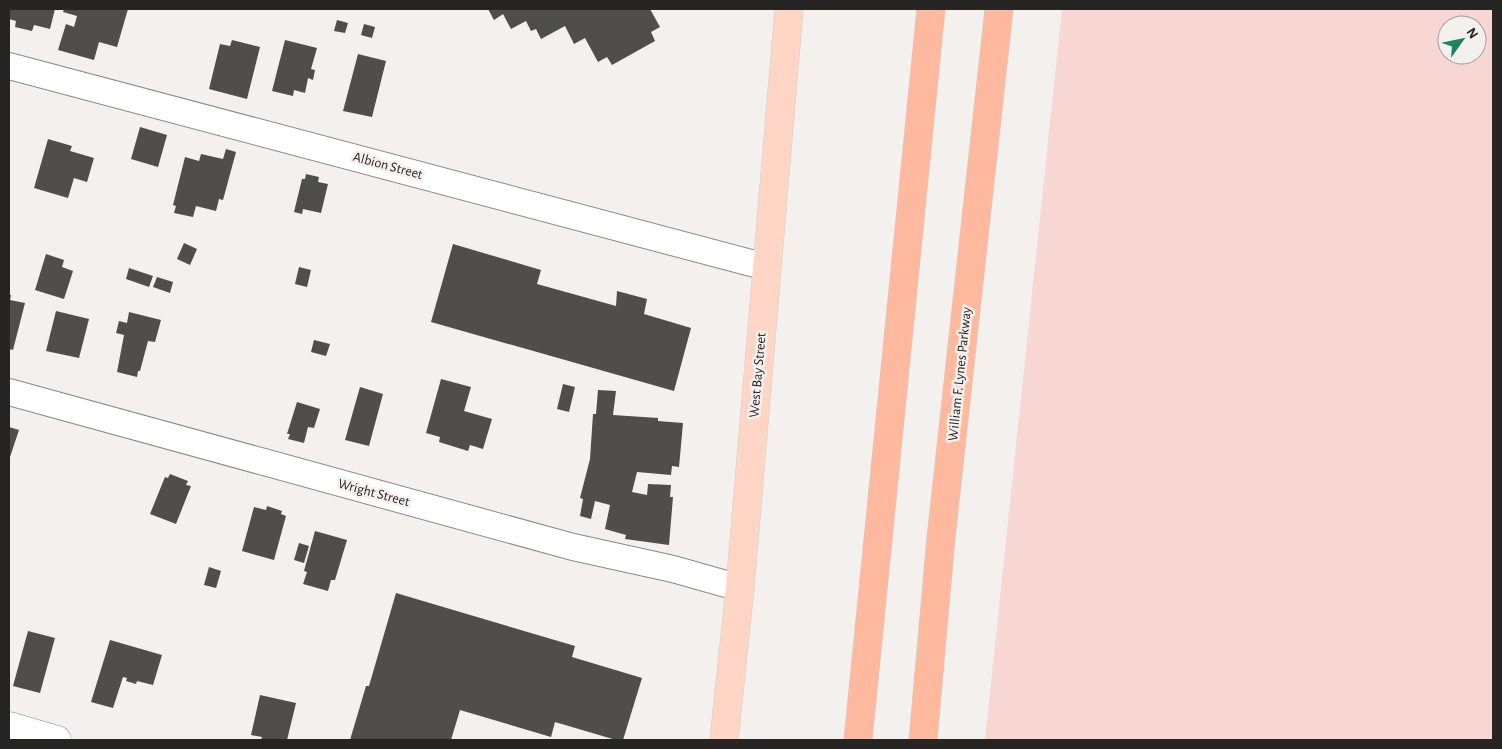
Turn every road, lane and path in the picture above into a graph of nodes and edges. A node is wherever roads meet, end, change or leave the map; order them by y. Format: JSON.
{"nodes":[{"id":1,"x":789,"y":9,"type":"edge"},
{"id":2,"x":931,"y":9,"type":"edge"},
{"id":3,"x":999,"y":9,"type":"edge"},
{"id":4,"x":9,"y":66,"type":"edge"},
{"id":5,"x":766,"y":267,"type":"junction"},
{"id":6,"x":9,"y":392,"type":"edge"},
{"id":7,"x":740,"y":588,"type":"junction"},
{"id":8,"x":9,"y":726,"type":"edge"},
{"id":9,"x":56,"y":740,"type":"edge"},
{"id":10,"x":724,"y":740,"type":"edge"},
{"id":11,"x":858,"y":740,"type":"edge"},
{"id":12,"x":923,"y":740,"type":"edge"}],
"edges":[{"from":1,"to":5,"type":"main road","name":"West Bay Street"},
{"from":2,"to":11,"type":"highway"},
{"from":3,"to":12,"type":"highway","name":"William F. Lynes Parkway"},
{"from":4,"to":5,"type":"street","name":"Albion Street"},
{"from":5,"to":7,"type":"main road","name":"West Bay Street"},
{"from":6,"to":7,"type":"street","name":"Wright Street"},
{"from":7,"to":10,"type":"main road","name":"West Bay Street"},
{"from":8,"to":9,"type":"street"}]}
